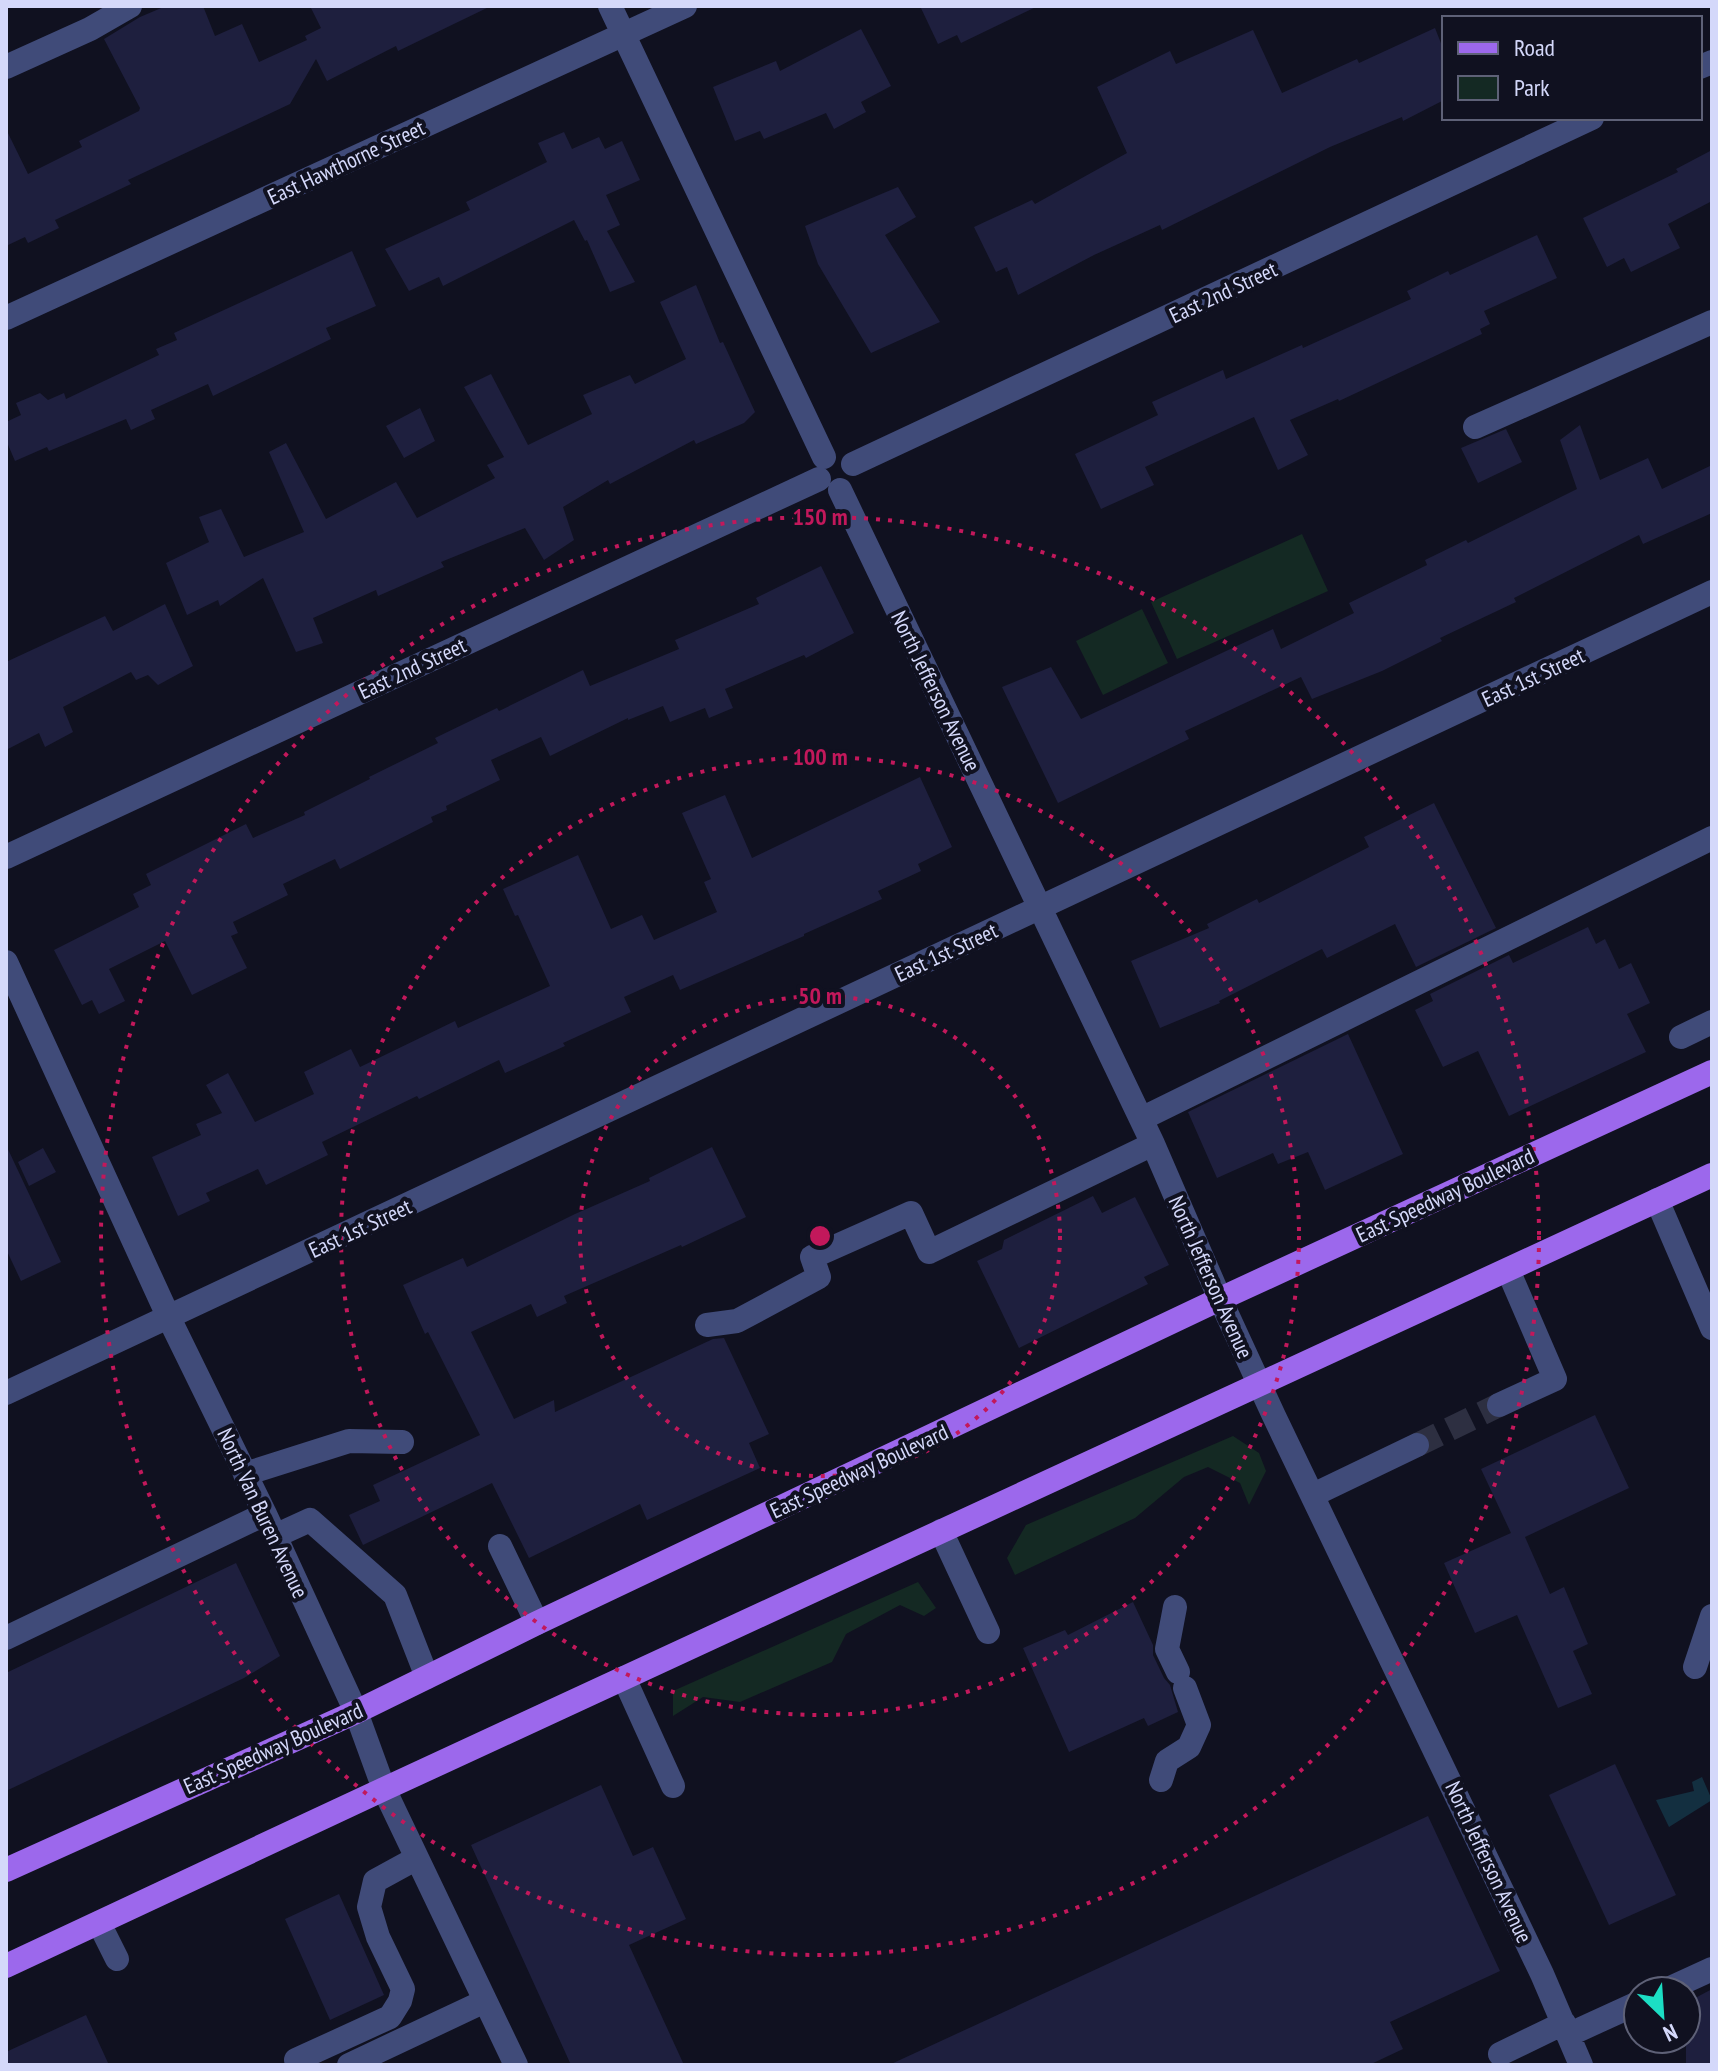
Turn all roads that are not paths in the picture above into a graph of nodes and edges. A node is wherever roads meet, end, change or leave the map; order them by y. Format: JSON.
{"nodes":[{"id":1,"x":130,"y":6,"type":"edge"},
{"id":2,"x":610,"y":6,"type":"edge"},
{"id":3,"x":685,"y":6,"type":"edge"},
{"id":4,"x":623,"y":35,"type":"junction"},
{"id":5,"x":6,"y":67,"type":"edge"},
{"id":6,"x":1588,"y":120,"type":"edge"},
{"id":7,"x":6,"y":318,"type":"edge"},
{"id":8,"x":1712,"y":322,"type":"edge"},
{"id":9,"x":1475,"y":427,"type":"dead end"},
{"id":10,"x":828,"y":475,"type":"junction"},
{"id":11,"x":1712,"y":592,"type":"edge"},
{"id":12,"x":1712,"y":838,"type":"edge"},
{"id":13,"x":6,"y":857,"type":"edge"},
{"id":14,"x":1040,"y":907,"type":"junction"},
{"id":15,"x":6,"y":962,"type":"edge"},
{"id":16,"x":1712,"y":1022,"type":"edge"},
{"id":17,"x":1681,"y":1037,"type":"dead end"},
{"id":18,"x":1712,"y":1072,"type":"edge"},
{"id":19,"x":1141,"y":1119,"type":"junction"},
{"id":20,"x":1153,"y":1144,"type":"junction"},
{"id":21,"x":1712,"y":1175,"type":"edge"},
{"id":22,"x":1657,"y":1200,"type":"junction"},
{"id":23,"x":1508,"y":1270,"type":"junction"},
{"id":24,"x":1220,"y":1299,"type":"junction"},
{"id":25,"x":169,"y":1318,"type":"junction"},
{"id":26,"x":707,"y":1325,"type":"dead end"},
{"id":27,"x":1712,"y":1328,"type":"edge"},
{"id":28,"x":1259,"y":1383,"type":"junction"},
{"id":29,"x":6,"y":1393,"type":"edge"},
{"id":30,"x":1499,"y":1405,"type":"tunnel mouth"},
{"id":31,"x":402,"y":1442,"type":"dead end"},
{"id":32,"x":1417,"y":1445,"type":"tunnel mouth"},
{"id":33,"x":245,"y":1474,"type":"junction"},
{"id":34,"x":1313,"y":1495,"type":"junction"},
{"id":35,"x":270,"y":1525,"type":"junction"},
{"id":36,"x":941,"y":1531,"type":"junction"},
{"id":37,"x":500,"y":1546,"type":"dead end"},
{"id":38,"x":1175,"y":1607,"type":"dead end"},
{"id":39,"x":1712,"y":1616,"type":"edge"},
{"id":40,"x":537,"y":1623,"type":"junction"},
{"id":41,"x":988,"y":1632,"type":"dead end"},
{"id":42,"x":6,"y":1638,"type":"edge"},
{"id":43,"x":1695,"y":1667,"type":"dead end"},
{"id":44,"x":427,"y":1677,"type":"junction"},
{"id":45,"x":624,"y":1678,"type":"junction"},
{"id":46,"x":356,"y":1712,"type":"junction"},
{"id":47,"x":1161,"y":1780,"type":"dead end"},
{"id":48,"x":673,"y":1786,"type":"dead end"},
{"id":49,"x":384,"y":1789,"type":"junction"},
{"id":50,"x":417,"y":1858,"type":"junction"},
{"id":51,"x":6,"y":1870,"type":"edge"},
{"id":52,"x":99,"y":1923,"type":"junction"},
{"id":53,"x":117,"y":1959,"type":"dead end"},
{"id":54,"x":6,"y":1966,"type":"edge"},
{"id":55,"x":485,"y":2001,"type":"junction"},
{"id":56,"x":1622,"y":2009,"type":"edge"},
{"id":57,"x":1566,"y":2029,"type":"junction"},
{"id":58,"x":1500,"y":2054,"type":"dead end"},
{"id":59,"x":296,"y":2060,"type":"dead end"},
{"id":60,"x":349,"y":2065,"type":"edge"},
{"id":61,"x":516,"y":2065,"type":"edge"},
{"id":62,"x":1581,"y":2065,"type":"edge"}],
"edges":[{"from":1,"to":5,"type":"street"},
{"from":2,"to":4,"type":"street","name":"North Jefferson Avenue"},
{"from":3,"to":4,"type":"street","name":"East Hawthorne Street"},
{"from":4,"to":7,"type":"street","name":"East Hawthorne Street"},
{"from":4,"to":10,"type":"street","name":"North Jefferson Avenue"},
{"from":6,"to":10,"type":"street","name":"East 2nd Street"},
{"from":8,"to":9,"type":"street"},
{"from":10,"to":13,"type":"street","name":"East 2nd Street"},
{"from":10,"to":14,"type":"street","name":"North Jefferson Avenue"},
{"from":11,"to":14,"type":"street","name":"East 1st Street"},
{"from":12,"to":19,"type":"street"},
{"from":14,"to":19,"type":"street","name":"North Jefferson Avenue"},
{"from":14,"to":25,"type":"street","name":"East 1st Street"},
{"from":15,"to":25,"type":"street","name":"North Van Buren Avenue"},
{"from":16,"to":17,"type":"street"},
{"from":18,"to":24,"type":"main road","name":"East Speedway Boulevard"},
{"from":19,"to":20,"type":"street","name":"North Jefferson Avenue"},
{"from":20,"to":24,"type":"street","name":"North Jefferson Avenue"},
{"from":20,"to":26,"type":"street"},
{"from":21,"to":22,"type":"main road"},
{"from":22,"to":23,"type":"main road"},
{"from":22,"to":27,"type":"street"},
{"from":23,"to":28,"type":"main road"},
{"from":23,"to":30,"type":"street"},
{"from":24,"to":28,"type":"street","name":"North Jefferson Avenue"},
{"from":24,"to":40,"type":"main road","name":"East Speedway Boulevard"},
{"from":25,"to":29,"type":"street","name":"East 1st Street"},
{"from":25,"to":33,"type":"street","name":"North Van Buren Avenue"},
{"from":28,"to":34,"type":"street","name":"North Jefferson Avenue"},
{"from":28,"to":36,"type":"main road"},
{"from":31,"to":33,"type":"street"},
{"from":32,"to":34,"type":"street"},
{"from":33,"to":35,"type":"street","name":"North Van Buren Avenue"},
{"from":34,"to":57,"type":"street","name":"North Jefferson Avenue"},
{"from":35,"to":42,"type":"street"},
{"from":35,"to":44,"type":"street"},
{"from":35,"to":46,"type":"street","name":"North Van Buren Avenue"},
{"from":36,"to":41,"type":"street"},
{"from":36,"to":45,"type":"main road"},
{"from":37,"to":40,"type":"street"},
{"from":38,"to":47,"type":"street"},
{"from":39,"to":43,"type":"street"},
{"from":40,"to":44,"type":"main road","name":"East Speedway Boulevard"},
{"from":44,"to":46,"type":"main road","name":"East Speedway Boulevard"},
{"from":45,"to":48,"type":"street"},
{"from":45,"to":49,"type":"main road"},
{"from":46,"to":49,"type":"street","name":"North Van Buren Avenue"},
{"from":46,"to":51,"type":"main road","name":"East Speedway Boulevard"},
{"from":49,"to":50,"type":"street","name":"North Van Buren Avenue"},
{"from":49,"to":52,"type":"main road"},
{"from":50,"to":55,"type":"street","name":"North Van Buren Avenue"},
{"from":50,"to":59,"type":"street"},
{"from":52,"to":53,"type":"street"},
{"from":52,"to":54,"type":"main road"},
{"from":55,"to":60,"type":"street"},
{"from":55,"to":61,"type":"street","name":"North Van Buren Avenue"},
{"from":56,"to":57,"type":"street"},
{"from":57,"to":58,"type":"street"},
{"from":57,"to":62,"type":"street","name":"North Jefferson Avenue"}]}
